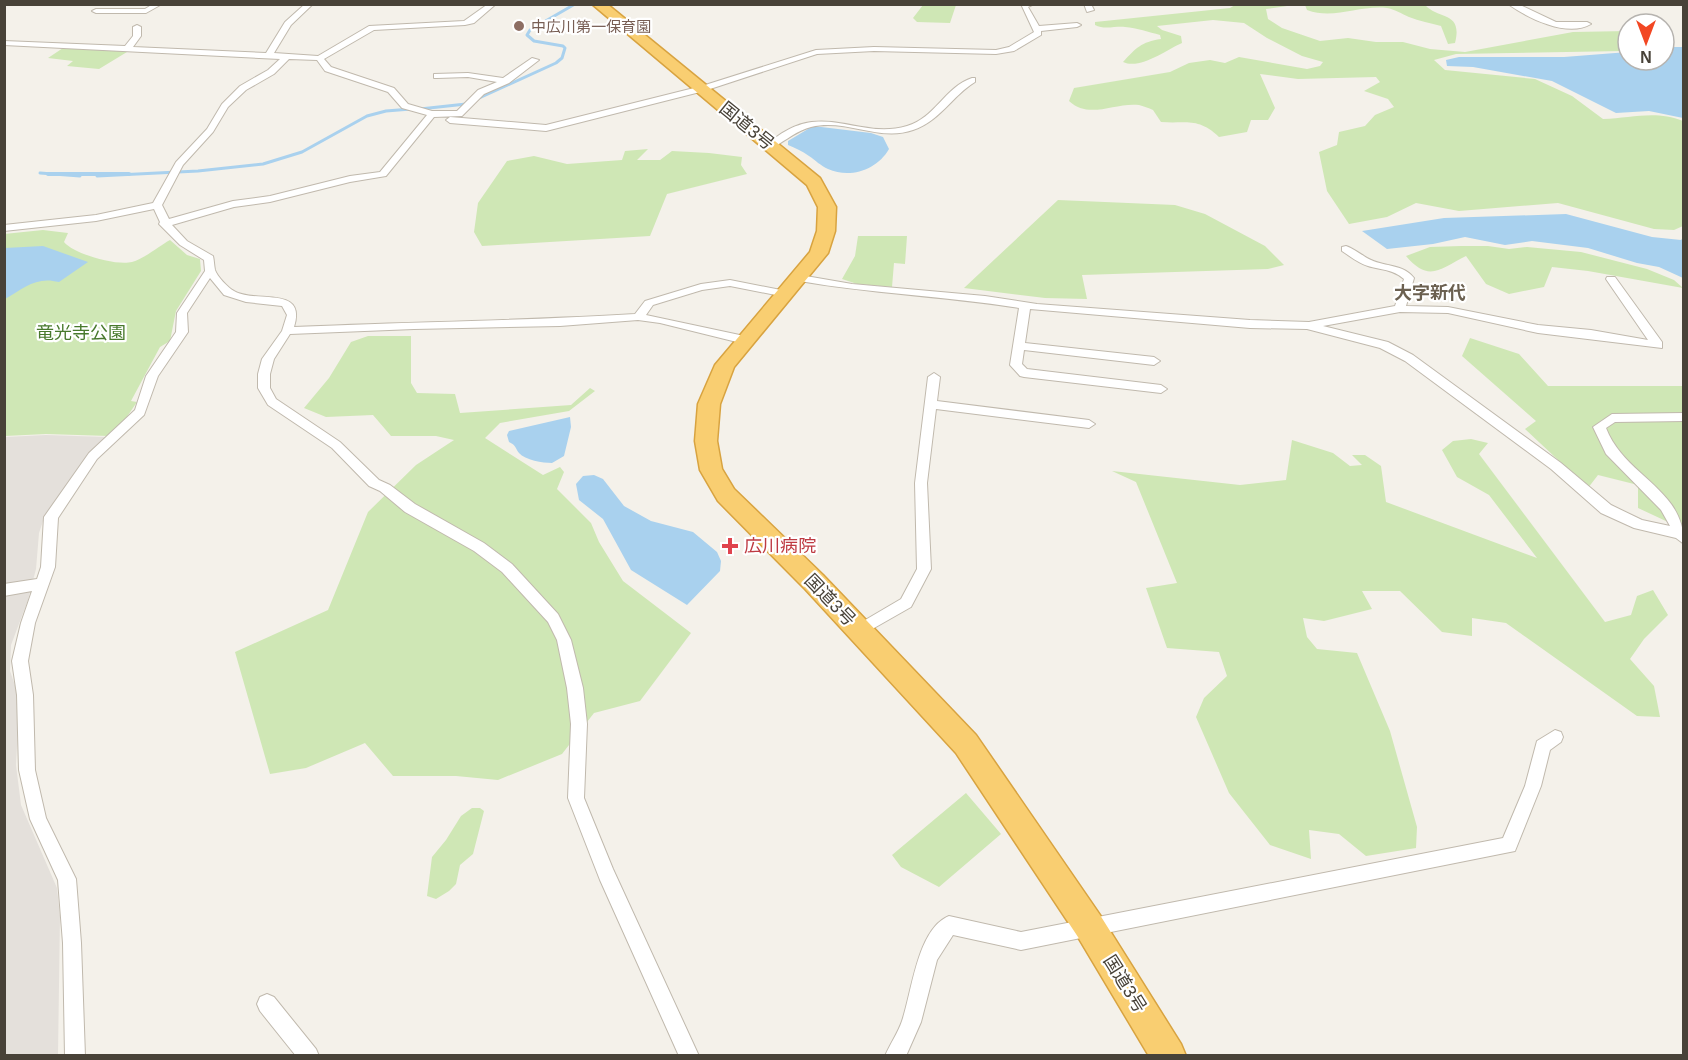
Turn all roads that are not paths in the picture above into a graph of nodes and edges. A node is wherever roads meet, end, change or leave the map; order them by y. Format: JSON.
{"nodes":[{"id":1,"x":159,"y":4,"type":"edge"},
{"id":2,"x":310,"y":4,"type":"edge"},
{"id":3,"x":493,"y":4,"type":"edge"},
{"id":4,"x":598,"y":4,"type":"edge"},
{"id":5,"x":1030,"y":4,"type":"edge"},
{"id":6,"x":1510,"y":4,"type":"edge"},
{"id":7,"x":96,"y":11,"type":"dead end"},
{"id":8,"x":1587,"y":24,"type":"dead end"},
{"id":9,"x":1077,"y":25,"type":"dead end"},
{"id":10,"x":137,"y":27,"type":"dead end"},
{"id":11,"x":1036,"y":29,"type":"junction"},
{"id":12,"x":4,"y":43,"type":"edge"},
{"id":13,"x":127,"y":49,"type":"junction"},
{"id":14,"x":268,"y":57,"type":"junction"},
{"id":15,"x":286,"y":57,"type":"junction"},
{"id":16,"x":319,"y":58,"type":"junction"},
{"id":17,"x":535,"y":60,"type":"dead end"},
{"id":18,"x":437,"y":76,"type":"dead end"},
{"id":19,"x":972,"y":80,"type":"dead end"},
{"id":20,"x":506,"y":81,"type":"junction"},
{"id":21,"x":701,"y":89,"type":"junction"},
{"id":22,"x":430,"y":117,"type":"junction"},
{"id":23,"x":771,"y":145,"type":"junction"},
{"id":24,"x":157,"y":205,"type":"junction"},
{"id":25,"x":164,"y":224,"type":"junction"},
{"id":26,"x":4,"y":228,"type":"edge"},
{"id":27,"x":1346,"y":249,"type":"dead end"},
{"id":28,"x":210,"y":271,"type":"junction"},
{"id":29,"x":1611,"y":279,"type":"dead end"},
{"id":30,"x":793,"y":286,"type":"junction"},
{"id":31,"x":1025,"y":305,"type":"junction"},
{"id":32,"x":1400,"y":309,"type":"junction"},
{"id":33,"x":638,"y":317,"type":"junction"},
{"id":34,"x":1308,"y":325,"type":"junction"},
{"id":35,"x":287,"y":331,"type":"junction"},
{"id":36,"x":745,"y":340,"type":"junction"},
{"id":37,"x":1019,"y":346,"type":"junction"},
{"id":38,"x":1154,"y":361,"type":"dead end"},
{"id":39,"x":934,"y":377,"type":"dead end"},
{"id":40,"x":1161,"y":389,"type":"dead end"},
{"id":41,"x":931,"y":404,"type":"junction"},
{"id":42,"x":1683,"y":417,"type":"edge"},
{"id":43,"x":1089,"y":424,"type":"dead end"},
{"id":44,"x":1681,"y":536,"type":"edge"},
{"id":45,"x":42,"y":584,"type":"junction"},
{"id":46,"x":4,"y":590,"type":"edge"},
{"id":47,"x":860,"y":630,"type":"junction"},
{"id":48,"x":1554,"y":737,"type":"dead end"},
{"id":49,"x":1089,"y":926,"type":"junction"},
{"id":50,"x":267,"y":1004,"type":"dead end"},
{"id":51,"x":75,"y":1056,"type":"edge"},
{"id":52,"x":309,"y":1056,"type":"edge"},
{"id":53,"x":689,"y":1056,"type":"edge"},
{"id":54,"x":895,"y":1056,"type":"edge"},
{"id":55,"x":1169,"y":1056,"type":"edge"}],
"edges":[{"from":1,"to":7,"type":"street"},
{"from":2,"to":14,"type":"street"},
{"from":3,"to":16,"type":"street"},
{"from":4,"to":21,"type":"highway","name":"国道3号"},
{"from":5,"to":11,"type":"street"},
{"from":6,"to":8,"type":"street"},
{"from":9,"to":11,"type":"street"},
{"from":10,"to":13,"type":"street"},
{"from":11,"to":21,"type":"street"},
{"from":12,"to":13,"type":"street"},
{"from":13,"to":14,"type":"street"},
{"from":14,"to":15,"type":"street"},
{"from":15,"to":16,"type":"street"},
{"from":15,"to":24,"type":"street"},
{"from":16,"to":22,"type":"street"},
{"from":17,"to":20,"type":"street"},
{"from":18,"to":20,"type":"street"},
{"from":19,"to":23,"type":"street"},
{"from":20,"to":22,"type":"street"},
{"from":21,"to":22,"type":"street"},
{"from":21,"to":23,"type":"highway","name":"国道3号"},
{"from":22,"to":25,"type":"street"},
{"from":23,"to":30,"type":"highway","name":"国道3号"},
{"from":24,"to":25,"type":"street"},
{"from":24,"to":26,"type":"street"},
{"from":25,"to":28,"type":"street"},
{"from":27,"to":32,"type":"street"},
{"from":28,"to":35,"type":"street"},
{"from":28,"to":45,"type":"street"},
{"from":29,"to":32,"type":"street"},
{"from":30,"to":31,"type":"street"},
{"from":30,"to":33,"type":"street"},
{"from":30,"to":36,"type":"highway","name":"国道3号"},
{"from":31,"to":34,"type":"street"},
{"from":31,"to":37,"type":"street"},
{"from":32,"to":34,"type":"street"},
{"from":33,"to":35,"type":"street"},
{"from":33,"to":36,"type":"street"},
{"from":34,"to":44,"type":"street"},
{"from":35,"to":53,"type":"street"},
{"from":36,"to":47,"type":"highway","name":"国道3号"},
{"from":37,"to":38,"type":"street"},
{"from":37,"to":40,"type":"street"},
{"from":39,"to":41,"type":"street"},
{"from":41,"to":43,"type":"street"},
{"from":41,"to":47,"type":"street"},
{"from":42,"to":44,"type":"street"},
{"from":45,"to":46,"type":"street"},
{"from":45,"to":51,"type":"street"},
{"from":47,"to":49,"type":"highway","name":"国道3号"},
{"from":48,"to":49,"type":"street"},
{"from":49,"to":54,"type":"street"},
{"from":49,"to":55,"type":"highway","name":"国道3号"},
{"from":50,"to":52,"type":"street"}]}
